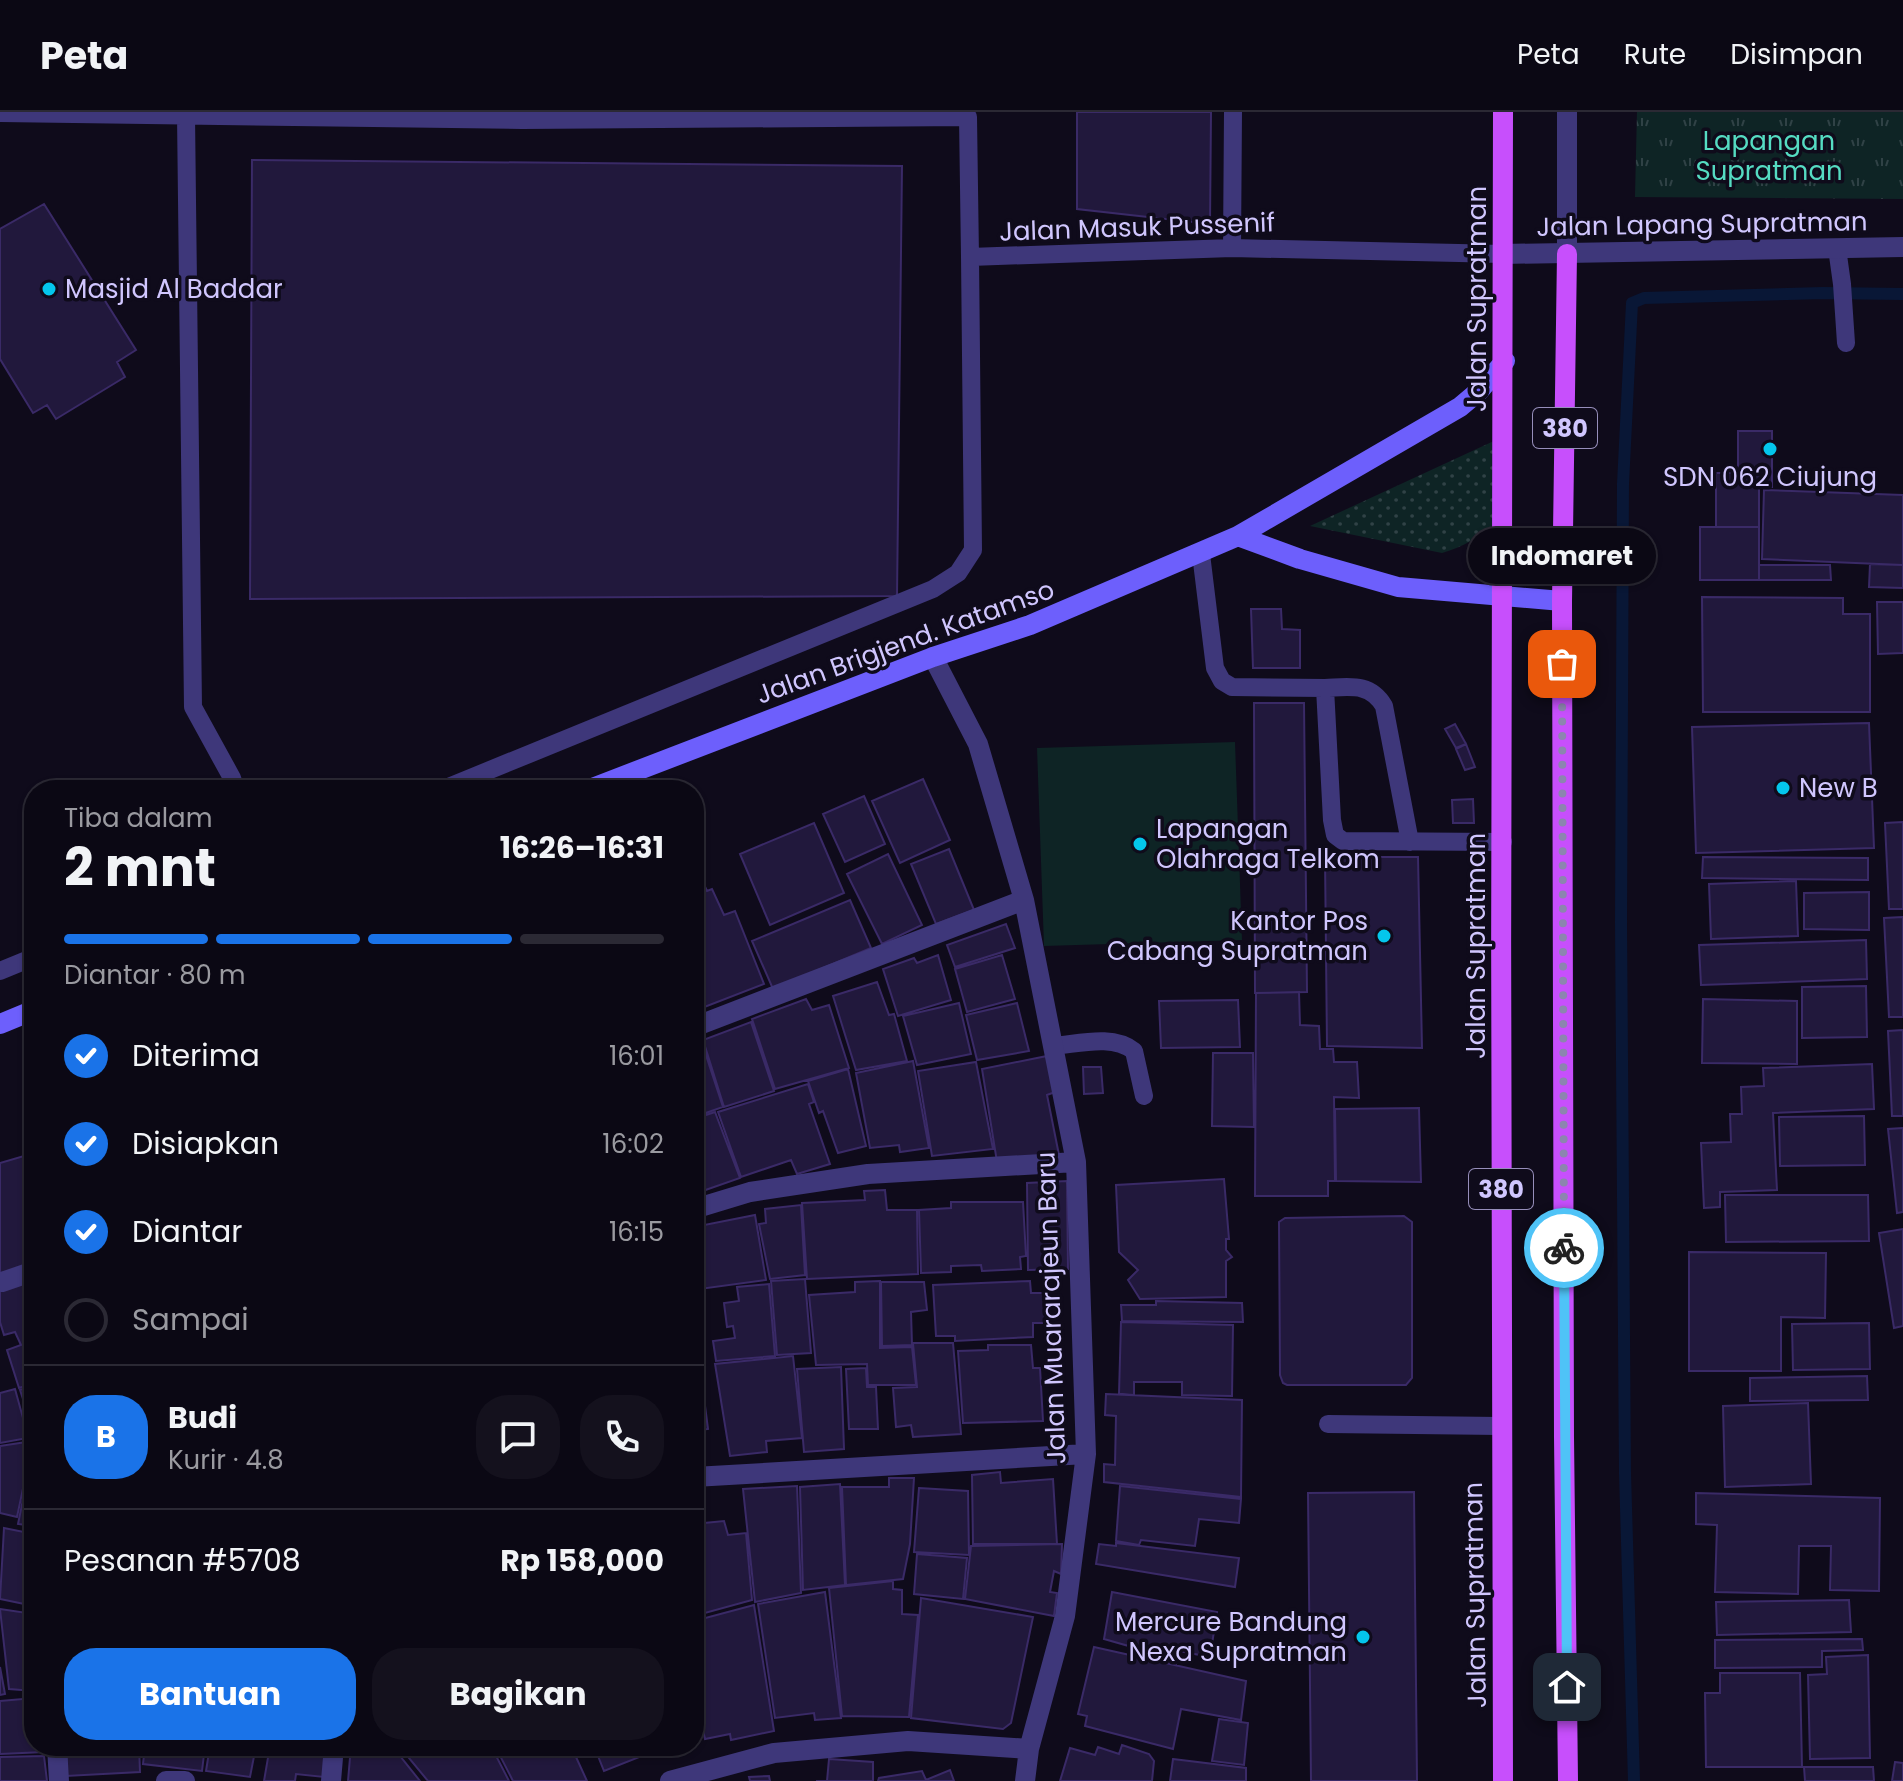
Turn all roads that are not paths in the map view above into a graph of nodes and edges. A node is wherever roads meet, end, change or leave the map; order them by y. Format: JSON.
{"nodes":[{"id":1,"x":1233,"y":112,"type":"edge"},
{"id":2,"x":1503,"y":112,"type":"edge"},
{"id":3,"x":1567,"y":112,"type":"edge"},
{"id":4,"x":0,"y":113,"type":"edge"},
{"id":5,"x":968,"y":114,"type":"edge"},
{"id":6,"x":186,"y":115,"type":"junction"},
{"id":7,"x":1903,"y":247,"type":"edge"},
{"id":8,"x":1232,"y":248,"type":"junction"},
{"id":9,"x":1837,"y":248,"type":"junction"},
{"id":10,"x":1503,"y":254,"type":"junction"},
{"id":11,"x":1567,"y":254,"type":"junction"},
{"id":12,"x":970,"y":257,"type":"junction"},
{"id":13,"x":1846,"y":343,"type":"dead end"},
{"id":14,"x":1505,"y":361,"type":"junction"},
{"id":15,"x":1238,"y":536,"type":"junction"},
{"id":16,"x":1201,"y":554,"type":"junction"},
{"id":17,"x":1501,"y":597,"type":"junction"},
{"id":18,"x":1562,"y":601,"type":"junction"},
{"id":19,"x":933,"y":657,"type":"junction"},
{"id":20,"x":1325,"y":688,"type":"junction"},
{"id":21,"x":233,"y":780,"type":"edge"},
{"id":22,"x":465,"y":780,"type":"edge"},
{"id":23,"x":613,"y":780,"type":"edge"},
{"id":24,"x":1410,"y":842,"type":"junction"},
{"id":25,"x":1503,"y":842,"type":"junction"},
{"id":26,"x":1024,"y":900,"type":"junction"},
{"id":27,"x":24,"y":961,"type":"edge"},
{"id":28,"x":0,"y":971,"type":"edge"},
{"id":29,"x":24,"y":1014,"type":"edge"},
{"id":30,"x":704,"y":1023,"type":"edge"},
{"id":31,"x":0,"y":1024,"type":"edge"},
{"id":32,"x":1053,"y":1046,"type":"junction"},
{"id":33,"x":1144,"y":1096,"type":"dead end"},
{"id":34,"x":1076,"y":1162,"type":"junction"},
{"id":35,"x":704,"y":1206,"type":"edge"},
{"id":36,"x":24,"y":1274,"type":"edge"},
{"id":37,"x":2,"y":1282,"type":"dead end"},
{"id":38,"x":1328,"y":1424,"type":"dead end"},
{"id":39,"x":1500,"y":1426,"type":"junction"},
{"id":40,"x":1086,"y":1454,"type":"junction"},
{"id":41,"x":704,"y":1476,"type":"edge"},
{"id":42,"x":1029,"y":1749,"type":"junction"},
{"id":43,"x":58,"y":1756,"type":"edge"},
{"id":44,"x":333,"y":1756,"type":"edge"},
{"id":45,"x":59,"y":1781,"type":"edge"},
{"id":46,"x":166,"y":1781,"type":"edge"},
{"id":47,"x":185,"y":1781,"type":"edge"},
{"id":48,"x":331,"y":1781,"type":"edge"},
{"id":49,"x":670,"y":1781,"type":"edge"},
{"id":50,"x":1025,"y":1781,"type":"edge"},
{"id":51,"x":1503,"y":1781,"type":"edge"},
{"id":52,"x":1568,"y":1781,"type":"edge"}],
"edges":[{"from":1,"to":8,"type":"lane"},
{"from":2,"to":10,"type":"main road","name":"Jalan Supratman","number":"380"},
{"from":3,"to":11,"type":"street"},
{"from":4,"to":6,"type":"lane","name":"Jalan Masuk Pussenif"},
{"from":5,"to":6,"type":"lane","name":"Jalan Masuk Pussenif"},
{"from":5,"to":12,"type":"lane","name":"Jalan Masuk Pussenif"},
{"from":6,"to":21,"type":"lane"},
{"from":7,"to":9,"type":"street","name":"Jalan Lapang Supratman"},
{"from":8,"to":10,"type":"lane","name":"Jalan Masuk Pussenif"},
{"from":8,"to":12,"type":"lane","name":"Jalan Masuk Pussenif"},
{"from":9,"to":11,"type":"street","name":"Jalan Lapang Supratman"},
{"from":9,"to":13,"type":"lane"},
{"from":10,"to":11,"type":"street","name":"Jalan Lapang Supratman"},
{"from":10,"to":14,"type":"main road","name":"Jalan Supratman","number":"380"},
{"from":11,"to":18,"type":"main road","number":"380"},
{"from":12,"to":22,"type":"lane"},
{"from":14,"to":15,"type":"main road","name":"Jalan Brigjend. Katamso"},
{"from":14,"to":17,"type":"main road","name":"Jalan Supratman","number":"380"},
{"from":15,"to":16,"type":"main road","name":"Jalan Brigjend. Katamso"},
{"from":15,"to":17,"type":"main road"},
{"from":16,"to":19,"type":"main road","name":"Jalan Brigjend. Katamso"},
{"from":16,"to":20,"type":"lane"},
{"from":17,"to":18,"type":"main road"},
{"from":17,"to":25,"type":"main road","name":"Jalan Supratman","number":"380"},
{"from":18,"to":52,"type":"main road","number":"380"},
{"from":19,"to":23,"type":"main road","name":"Jalan Brigjend. Katamso"},
{"from":19,"to":26,"type":"street","name":"Jalan Muararajeun Baru"},
{"from":20,"to":24,"type":"lane"},
{"from":20,"to":24,"type":"lane"},
{"from":24,"to":25,"type":"lane"},
{"from":25,"to":39,"type":"main road","name":"Jalan Supratman","number":"380"},
{"from":26,"to":30,"type":"street"},
{"from":26,"to":32,"type":"street","name":"Jalan Muararajeun Baru"},
{"from":27,"to":28,"type":"lane"},
{"from":29,"to":31,"type":"main road"},
{"from":32,"to":33,"type":"lane"},
{"from":32,"to":34,"type":"street","name":"Jalan Muararajeun Baru"},
{"from":34,"to":35,"type":"street"},
{"from":34,"to":40,"type":"street","name":"Jalan Muararajeun Baru"},
{"from":36,"to":37,"type":"street"},
{"from":38,"to":39,"type":"lane"},
{"from":39,"to":51,"type":"main road","name":"Jalan Supratman","number":"380"},
{"from":40,"to":41,"type":"street"},
{"from":40,"to":42,"type":"street","name":"Jalan Muararajeun Baru"},
{"from":42,"to":49,"type":"street"},
{"from":42,"to":50,"type":"street","name":"Jalan Muararajeun Baru"},
{"from":43,"to":45,"type":"street"},
{"from":44,"to":48,"type":"street"},
{"from":46,"to":47,"type":"street"}]}
